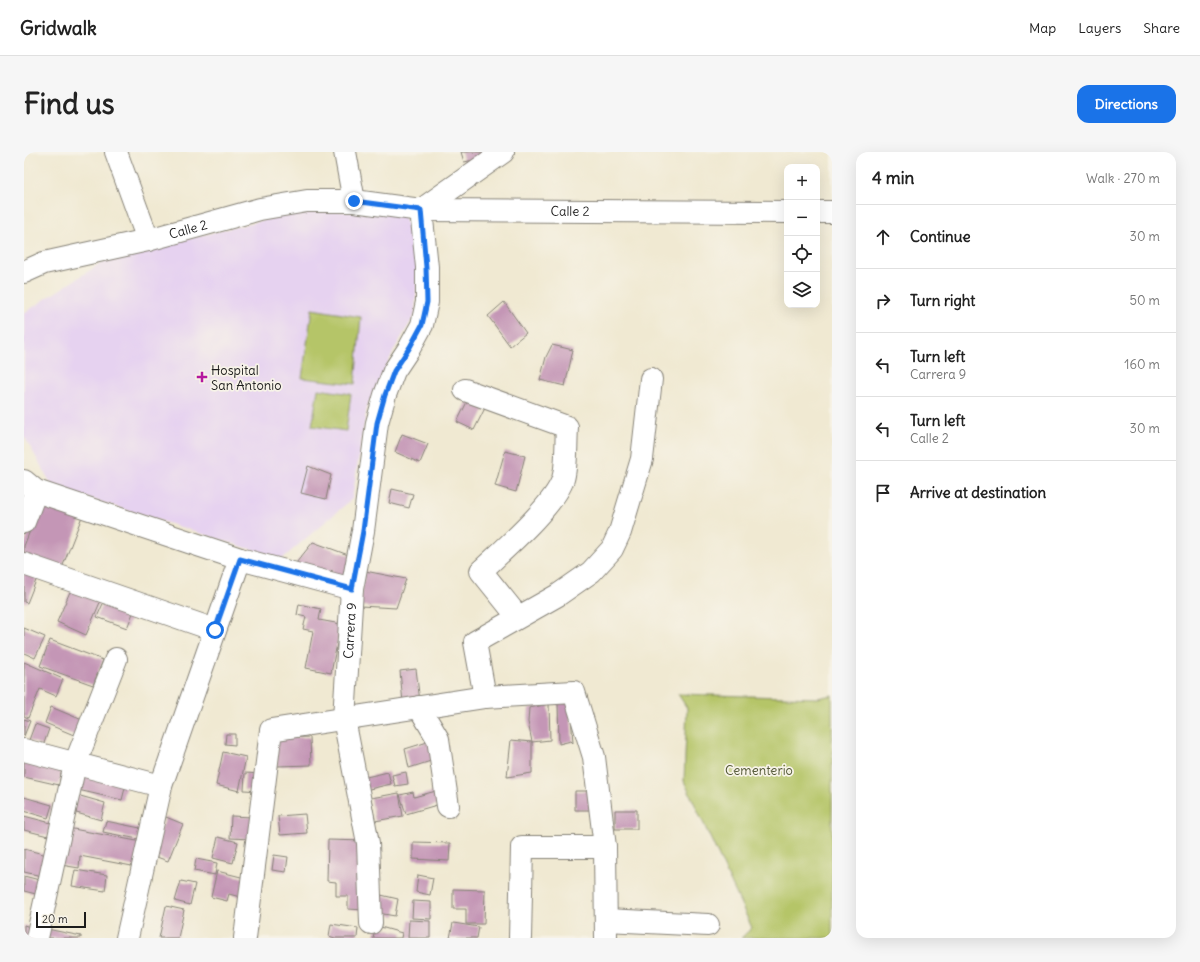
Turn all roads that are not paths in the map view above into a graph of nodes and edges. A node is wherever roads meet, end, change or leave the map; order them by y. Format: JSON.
{"nodes":[{"id":1,"x":116,"y":152,"type":"edge"},
{"id":2,"x":345,"y":152,"type":"edge"},
{"id":3,"x":503,"y":152,"type":"edge"},
{"id":4,"x":354,"y":201,"type":"junction"},
{"id":5,"x":421,"y":210,"type":"junction"},
{"id":6,"x":784,"y":212,"type":"edge"},
{"id":7,"x":820,"y":212,"type":"edge"},
{"id":8,"x":832,"y":212,"type":"edge"},
{"id":9,"x":148,"y":240,"type":"junction"},
{"id":10,"x":24,"y":272,"type":"edge"},
{"id":11,"x":651,"y":379,"type":"dead end"},
{"id":12,"x":465,"y":390,"type":"dead end"},
{"id":13,"x":30,"y":486,"type":"edge"},
{"id":14,"x":24,"y":522,"type":"edge"},
{"id":15,"x":240,"y":559,"type":"junction"},
{"id":16,"x":24,"y":564,"type":"edge"},
{"id":17,"x":352,"y":589,"type":"junction"},
{"id":18,"x":518,"y":617,"type":"junction"},
{"id":19,"x":215,"y":630,"type":"junction"},
{"id":20,"x":116,"y":659,"type":"dead end"},
{"id":21,"x":485,"y":697,"type":"junction"},
{"id":22,"x":419,"y":706,"type":"junction"},
{"id":23,"x":344,"y":719,"type":"junction"},
{"id":24,"x":24,"y":750,"type":"edge"},
{"id":25,"x":75,"y":764,"type":"junction"},
{"id":26,"x":161,"y":786,"type":"junction"},
{"id":27,"x":448,"y":806,"type":"dead end"},
{"id":28,"x":605,"y":847,"type":"junction"},
{"id":29,"x":371,"y":923,"type":"dead end"},
{"id":30,"x":708,"y":925,"type":"dead end"},
{"id":31,"x":606,"y":929,"type":"edge"},
{"id":32,"x":37,"y":938,"type":"edge"},
{"id":33,"x":127,"y":938,"type":"edge"},
{"id":34,"x":246,"y":938,"type":"edge"},
{"id":35,"x":520,"y":938,"type":"edge"}],
"edges":[{"from":1,"to":9,"type":"street"},
{"from":2,"to":4,"type":"street"},
{"from":3,"to":5,"type":"street"},
{"from":4,"to":5,"type":"street","name":"Calle 2"},
{"from":4,"to":9,"type":"street","name":"Calle 2"},
{"from":5,"to":6,"type":"street","name":"Calle 2"},
{"from":5,"to":17,"type":"street","name":"Carrera 9"},
{"from":7,"to":8,"type":"street"},
{"from":9,"to":10,"type":"street","name":"Calle 2"},
{"from":11,"to":18,"type":"street"},
{"from":12,"to":18,"type":"street"},
{"from":13,"to":14,"type":"street"},
{"from":13,"to":15,"type":"street"},
{"from":15,"to":17,"type":"street"},
{"from":15,"to":19,"type":"street"},
{"from":16,"to":19,"type":"street"},
{"from":17,"to":23,"type":"street","name":"Carrera 9"},
{"from":18,"to":21,"type":"street"},
{"from":19,"to":26,"type":"street"},
{"from":20,"to":25,"type":"street"},
{"from":21,"to":22,"type":"street"},
{"from":21,"to":28,"type":"street"},
{"from":22,"to":23,"type":"street"},
{"from":22,"to":27,"type":"street"},
{"from":23,"to":29,"type":"street","name":"Carrera 9"},
{"from":23,"to":34,"type":"street"},
{"from":24,"to":25,"type":"street"},
{"from":25,"to":26,"type":"street"},
{"from":25,"to":32,"type":"street"},
{"from":26,"to":33,"type":"street"},
{"from":28,"to":31,"type":"street"},
{"from":28,"to":35,"type":"street"},
{"from":30,"to":31,"type":"street"}]}
